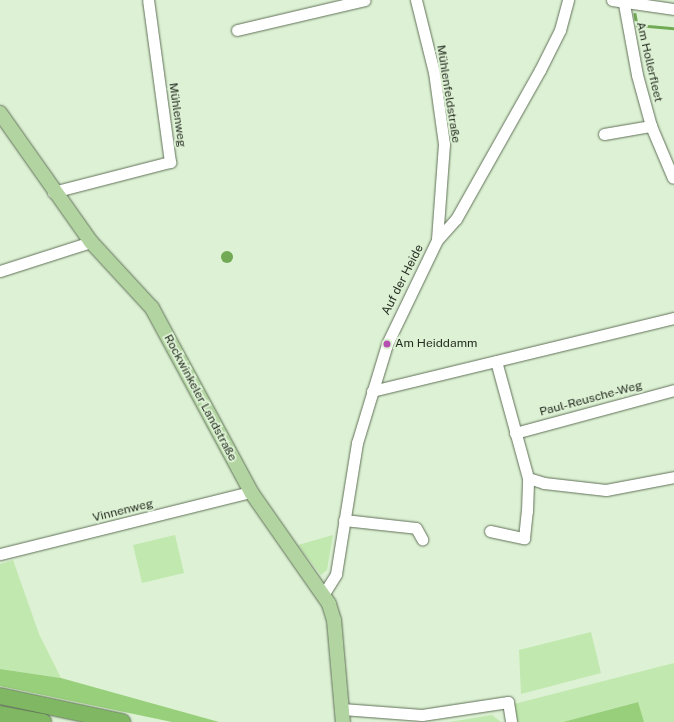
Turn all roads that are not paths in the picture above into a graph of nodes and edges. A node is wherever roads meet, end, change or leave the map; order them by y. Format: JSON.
{"nodes":[{"id":1,"x":148,"y":0,"type":"edge"},
{"id":2,"x":365,"y":0,"type":"edge"},
{"id":3,"x":416,"y":0,"type":"edge"},
{"id":4,"x":568,"y":0,"type":"edge"},
{"id":5,"x":612,"y":0,"type":"edge"},
{"id":6,"x":650,"y":2,"type":"edge"},
{"id":7,"x":624,"y":4,"type":"junction"},
{"id":8,"x":674,"y":9,"type":"edge"},
{"id":9,"x":237,"y":30,"type":"dead end"},
{"id":10,"x":0,"y":113,"type":"edge"},
{"id":11,"x":651,"y":126,"type":"junction"},
{"id":12,"x":604,"y":134,"type":"dead end"},
{"id":13,"x":673,"y":178,"type":"dead end"},
{"id":14,"x":53,"y":192,"type":"junction"},
{"id":15,"x":437,"y":240,"type":"junction"},
{"id":16,"x":91,"y":242,"type":"junction"},
{"id":17,"x":0,"y":271,"type":"edge"},
{"id":18,"x":674,"y":318,"type":"edge"},
{"id":19,"x":496,"y":361,"type":"junction"},
{"id":20,"x":674,"y":390,"type":"edge"},
{"id":21,"x":372,"y":391,"type":"junction"},
{"id":22,"x":515,"y":433,"type":"junction"},
{"id":23,"x":528,"y":478,"type":"junction"},
{"id":24,"x":674,"y":478,"type":"edge"},
{"id":25,"x":251,"y":492,"type":"junction"},
{"id":26,"x":344,"y":520,"type":"junction"},
{"id":27,"x":490,"y":531,"type":"dead end"},
{"id":28,"x":422,"y":539,"type":"dead end"},
{"id":29,"x":0,"y":554,"type":"edge"},
{"id":30,"x":323,"y":595,"type":"junction"},
{"id":31,"x":0,"y":696,"type":"edge"},
{"id":32,"x":0,"y":714,"type":"edge"},
{"id":33,"x":343,"y":716,"type":"edge"},
{"id":34,"x":43,"y":722,"type":"edge"},
{"id":35,"x":122,"y":722,"type":"edge"},
{"id":36,"x":511,"y":722,"type":"edge"}],
"edges":[{"from":1,"to":14,"type":"street","name":"Mühlenweg"},
{"from":2,"to":9,"type":"street"},
{"from":3,"to":15,"type":"street","name":"Mühlenfeldstraße"},
{"from":4,"to":15,"type":"street","name":"Auf der Heide"},
{"from":5,"to":7,"type":"street","name":"Am Hollerfleet"},
{"from":6,"to":7,"type":"street","name":"Am Hollerfleet"},
{"from":6,"to":8,"type":"street","name":"Am Hollerfleet"},
{"from":7,"to":11,"type":"street","name":"Am Hollerfleet"},
{"from":10,"to":14,"type":"main road","name":"Rockwinkeler Landstraße"},
{"from":11,"to":12,"type":"street"},
{"from":11,"to":13,"type":"street","name":"Am Hollerfleet"},
{"from":14,"to":16,"type":"main road","name":"Rockwinkeler Landstraße"},
{"from":15,"to":21,"type":"street","name":"Auf der Heide"},
{"from":16,"to":17,"type":"street"},
{"from":16,"to":25,"type":"main road","name":"Rockwinkeler Landstraße"},
{"from":18,"to":19,"type":"street"},
{"from":19,"to":21,"type":"street"},
{"from":19,"to":22,"type":"street"},
{"from":20,"to":22,"type":"street","name":"Paul-Reusche-Weg"},
{"from":21,"to":26,"type":"street","name":"Auf der Heide"},
{"from":22,"to":23,"type":"street"},
{"from":23,"to":24,"type":"street"},
{"from":23,"to":27,"type":"street"},
{"from":25,"to":29,"type":"street","name":"Vinnenweg"},
{"from":25,"to":30,"type":"main road","name":"Rockwinkeler Landstraße"},
{"from":26,"to":28,"type":"street"},
{"from":26,"to":30,"type":"street","name":"Auf der Heide"},
{"from":30,"to":33,"type":"main road","name":"Rockwinkeler Landstraße"},
{"from":31,"to":35,"type":"highway"},
{"from":32,"to":34,"type":"highway"},
{"from":33,"to":36,"type":"street","name":"Rockwinkeler Landstraße"}]}
